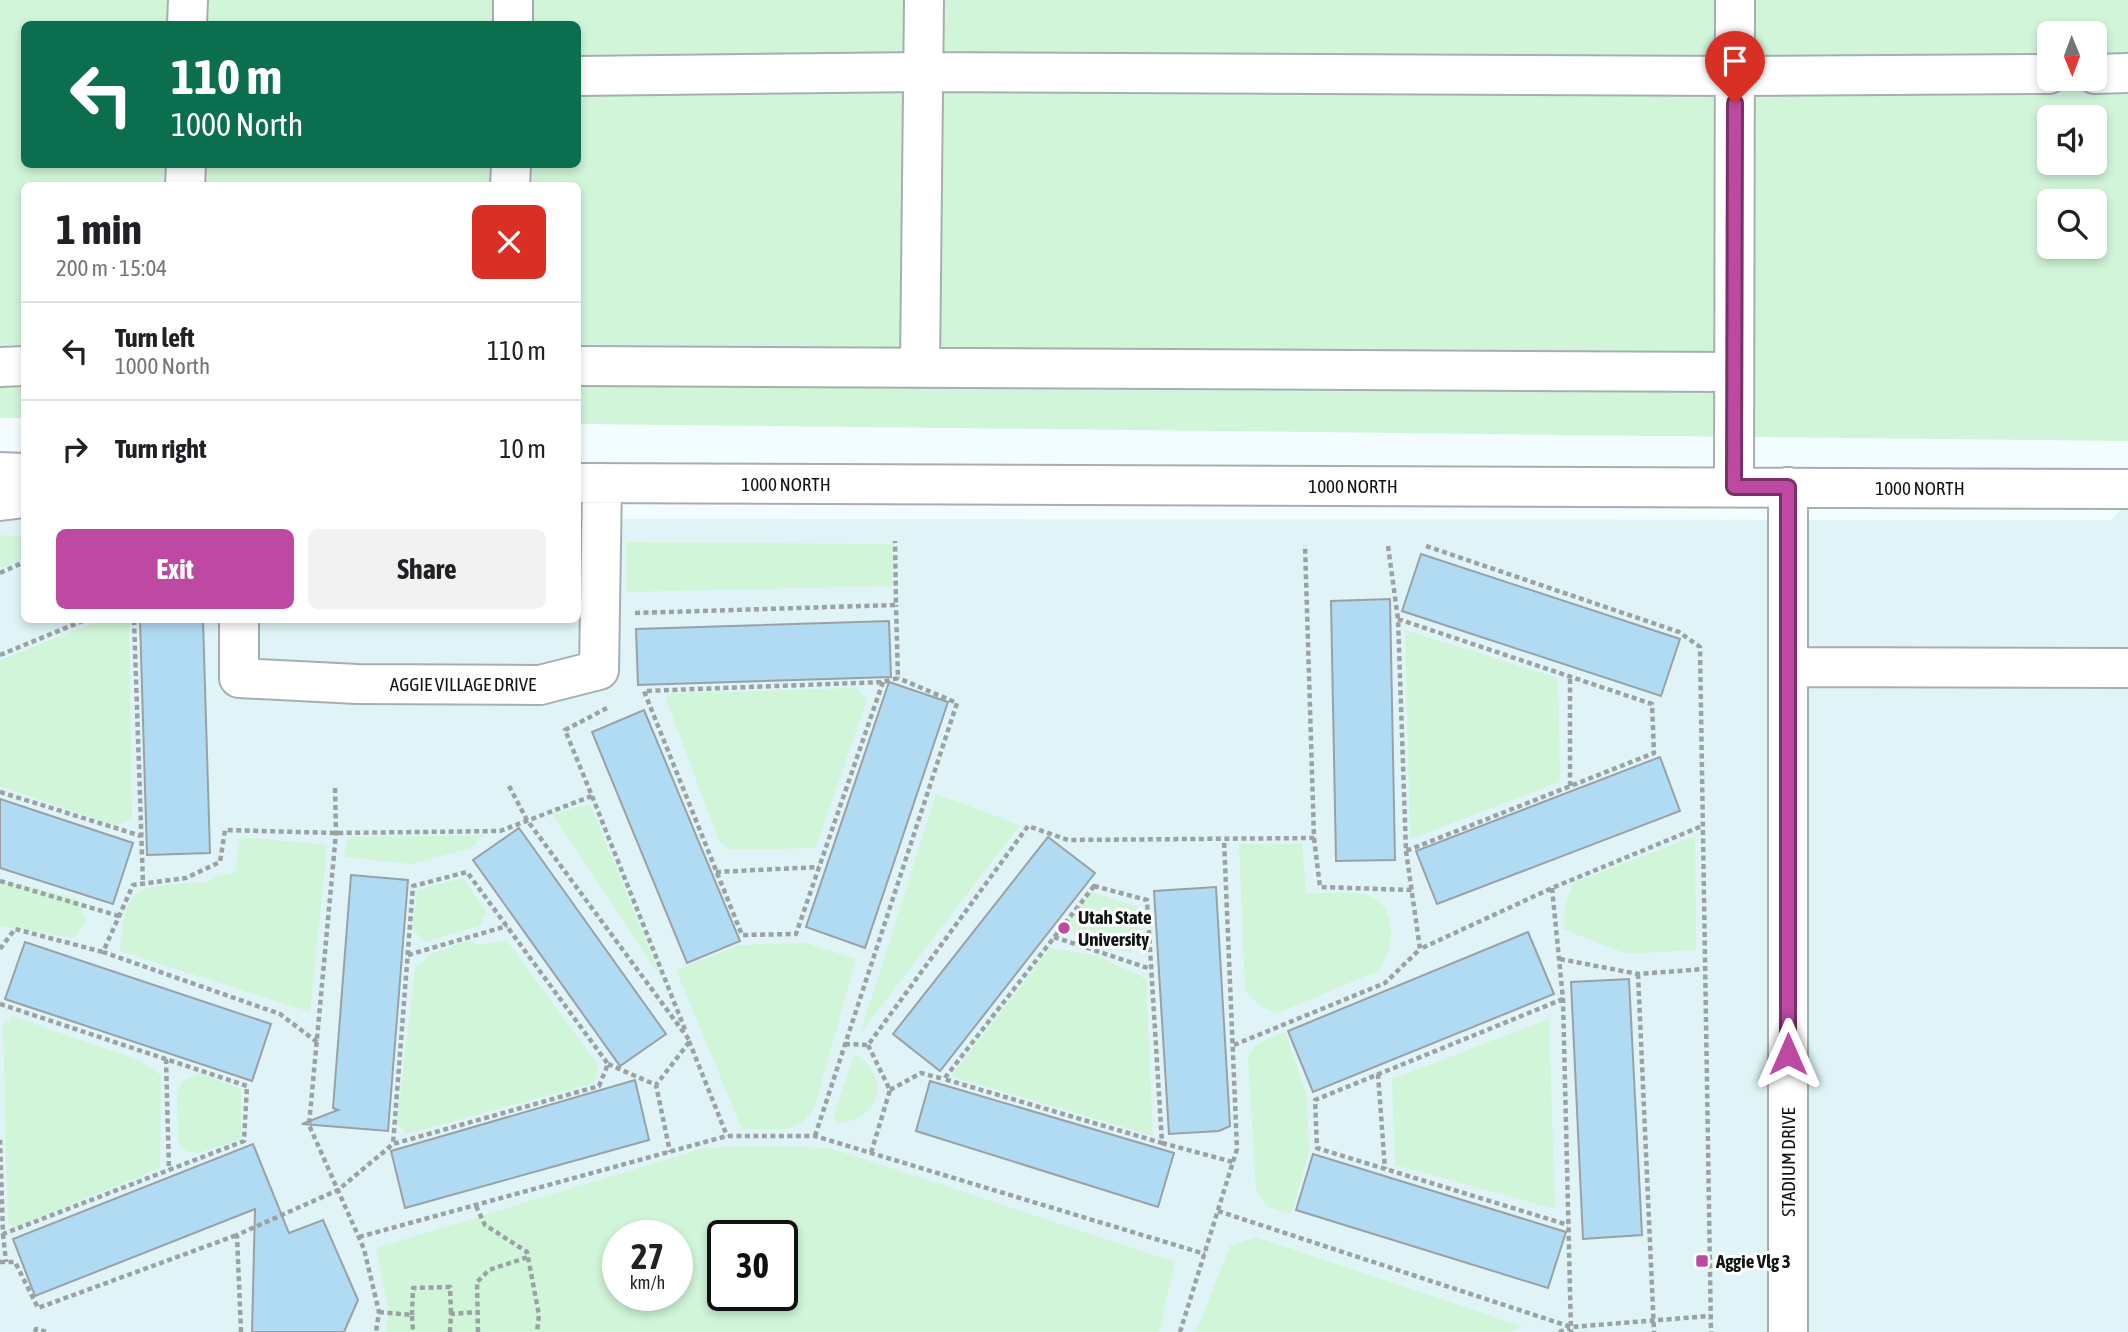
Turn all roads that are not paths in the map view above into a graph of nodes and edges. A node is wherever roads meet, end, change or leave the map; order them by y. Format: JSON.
{"nodes":[{"id":1,"x":188,"y":0,"type":"edge"},
{"id":2,"x":513,"y":0,"type":"edge"},
{"id":3,"x":924,"y":0,"type":"edge"},
{"id":4,"x":1735,"y":0,"type":"edge"},
{"id":5,"x":187,"y":21,"type":"edge"},
{"id":6,"x":513,"y":21,"type":"edge"},
{"id":7,"x":923,"y":72,"type":"junction"},
{"id":8,"x":2037,"y":74,"type":"edge"},
{"id":9,"x":2107,"y":74,"type":"edge"},
{"id":10,"x":2128,"y":74,"type":"edge"},
{"id":11,"x":581,"y":76,"type":"edge"},
{"id":12,"x":1735,"y":76,"type":"junction"},
{"id":13,"x":21,"y":366,"type":"edge"},
{"id":14,"x":581,"y":366,"type":"edge"},
{"id":15,"x":0,"y":367,"type":"edge"},
{"id":16,"x":920,"y":368,"type":"junction"},
{"id":17,"x":1734,"y":372,"type":"junction"},
{"id":18,"x":0,"y":472,"type":"edge"},
{"id":19,"x":21,"y":474,"type":"edge"},
{"id":20,"x":589,"y":483,"type":"edge"},
{"id":21,"x":1734,"y":487,"type":"junction"},
{"id":22,"x":1788,"y":487,"type":"junction"},
{"id":23,"x":2128,"y":489,"type":"edge"},
{"id":24,"x":21,"y":498,"type":"edge"},
{"id":25,"x":0,"y":501,"type":"edge"},
{"id":26,"x":239,"y":623,"type":"edge"},
{"id":27,"x":1788,"y":667,"type":"junction"},
{"id":28,"x":2128,"y":668,"type":"edge"},
{"id":29,"x":1788,"y":1332,"type":"edge"}],
"edges":[{"from":1,"to":5,"type":"street"},
{"from":2,"to":6,"type":"street"},
{"from":3,"to":7,"type":"street"},
{"from":4,"to":12,"type":"street"},
{"from":7,"to":11,"type":"street"},
{"from":7,"to":12,"type":"street"},
{"from":7,"to":16,"type":"street"},
{"from":8,"to":12,"type":"street"},
{"from":9,"to":10,"type":"street"},
{"from":12,"to":17,"type":"street"},
{"from":13,"to":15,"type":"street"},
{"from":14,"to":16,"type":"street"},
{"from":16,"to":17,"type":"street"},
{"from":17,"to":21,"type":"street"},
{"from":18,"to":19,"type":"street"},
{"from":20,"to":21,"type":"street","name":"1000 NORTH"},
{"from":20,"to":26,"type":"street","name":"AGGIE VILLAGE DRIVE"},
{"from":21,"to":22,"type":"street","name":"1000 NORTH"},
{"from":22,"to":23,"type":"street","name":"1000 NORTH"},
{"from":22,"to":27,"type":"street","name":"STADIUM DRIVE"},
{"from":24,"to":25,"type":"street"},
{"from":27,"to":28,"type":"street"},
{"from":27,"to":29,"type":"street","name":"STADIUM DRIVE"}]}
